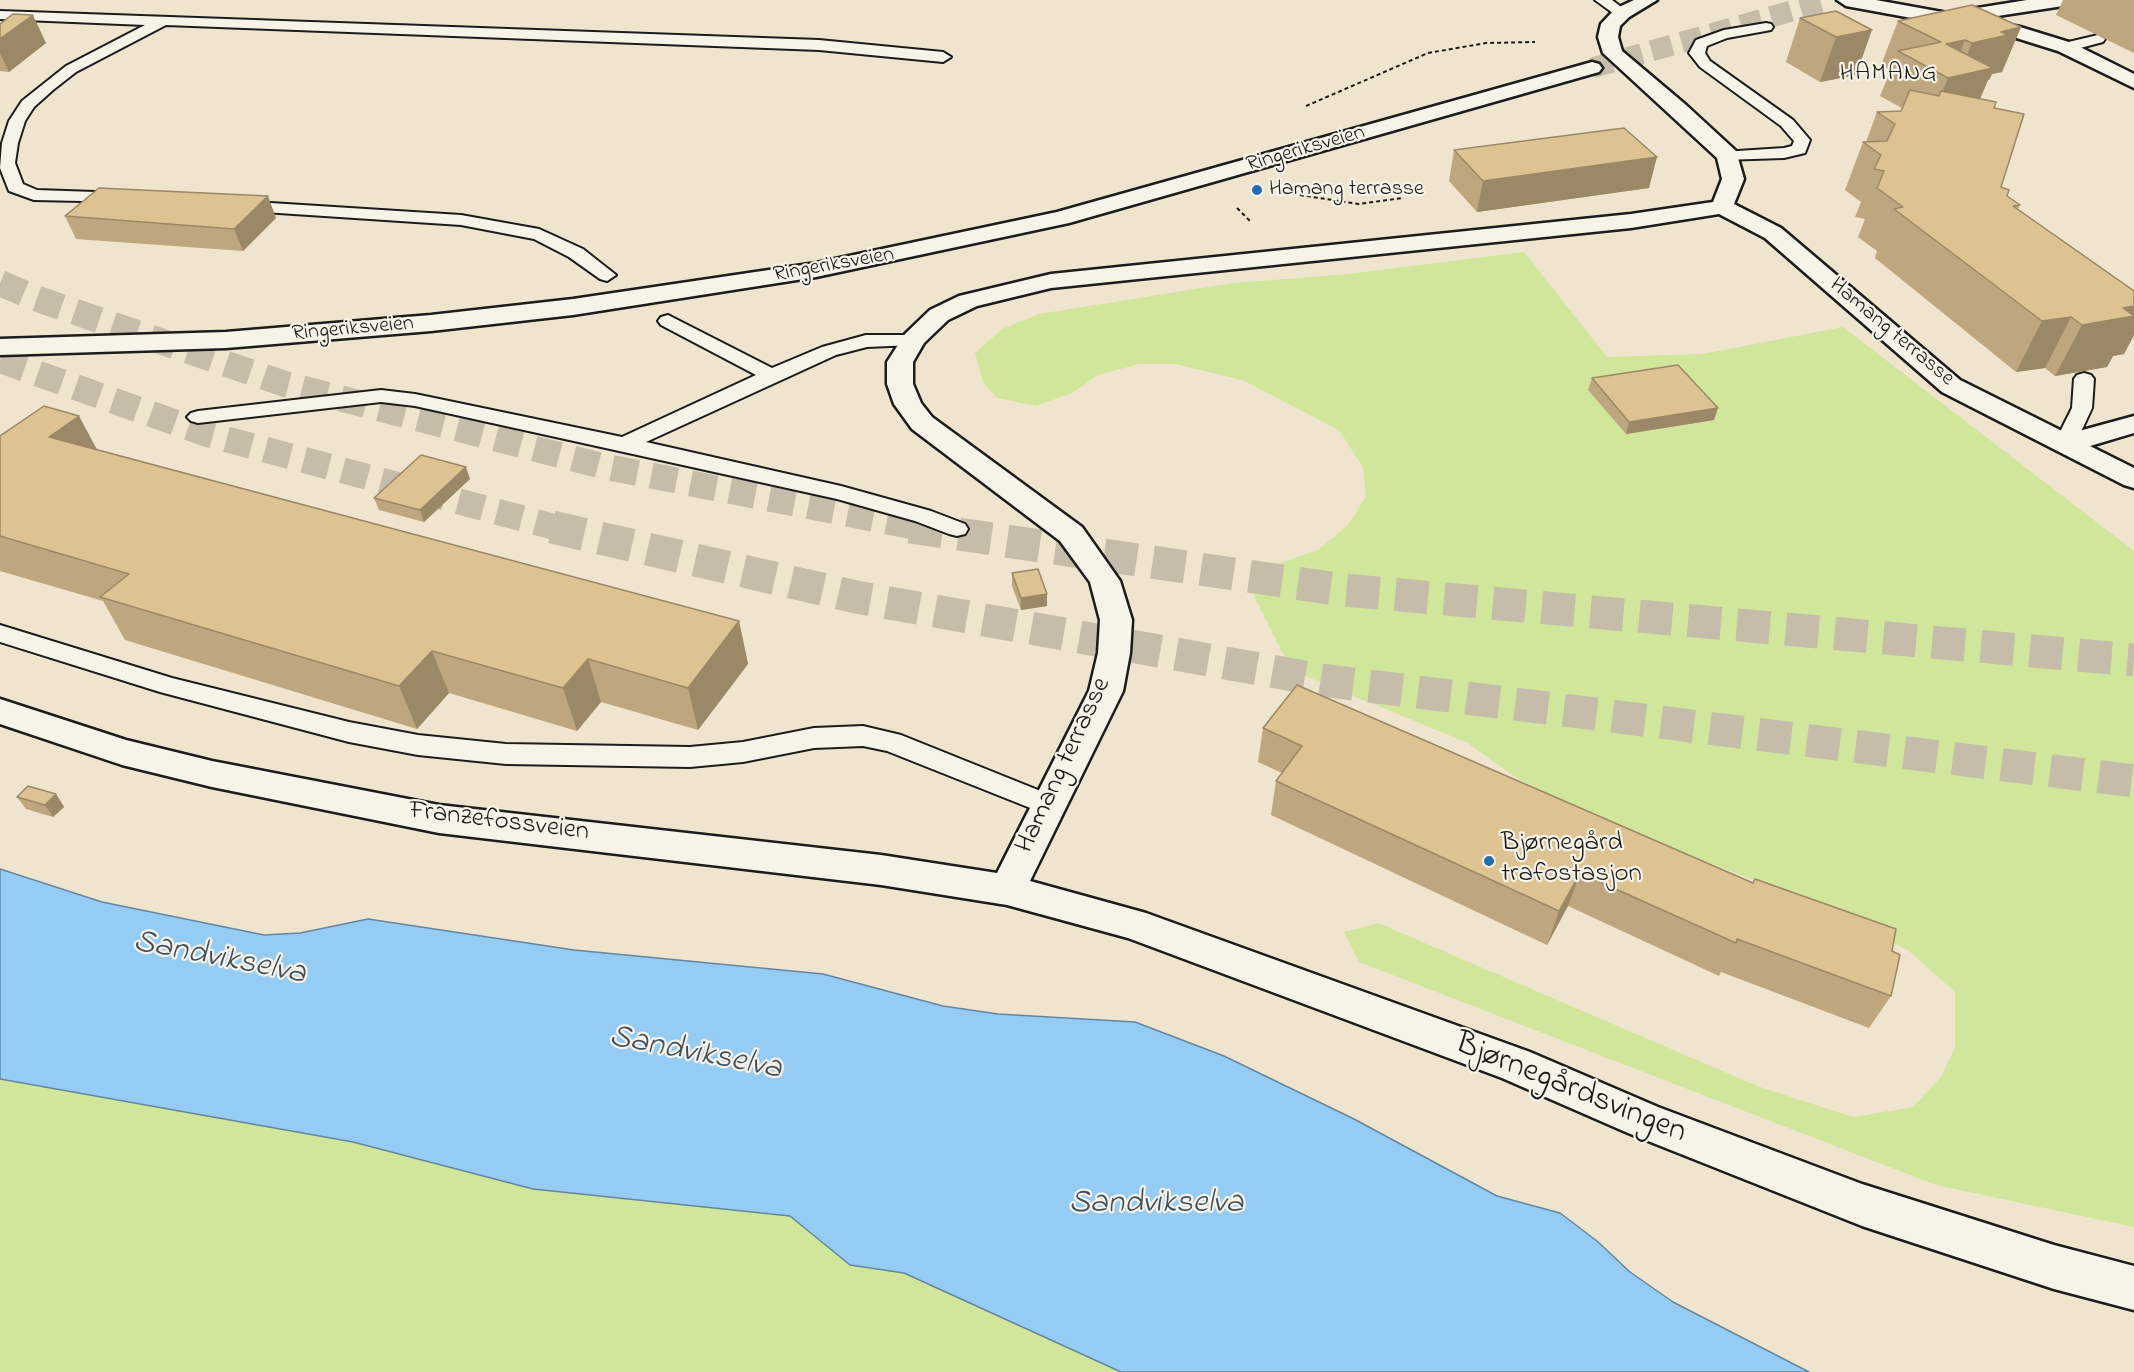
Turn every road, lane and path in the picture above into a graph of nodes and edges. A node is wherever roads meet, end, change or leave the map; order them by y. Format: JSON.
{"nodes":[{"id":1,"x":1602,"y":0,"type":"edge"},
{"id":2,"x":1648,"y":0,"type":"edge"},
{"id":3,"x":1846,"y":0,"type":"edge"},
{"id":4,"x":2063,"y":0,"type":"edge"},
{"id":5,"x":1622,"y":13,"type":"junction"},
{"id":6,"x":0,"y":15,"type":"edge"},
{"id":7,"x":1944,"y":18,"type":"junction"},
{"id":8,"x":161,"y":22,"type":"junction"},
{"id":9,"x":1766,"y":27,"type":"dead end"},
{"id":10,"x":2098,"y":39,"type":"dead end"},
{"id":11,"x":2065,"y":46,"type":"junction"},
{"id":12,"x":944,"y":57,"type":"dead end"},
{"id":13,"x":1592,"y":68,"type":"tunnel mouth"},
{"id":14,"x":2134,"y":82,"type":"edge"},
{"id":15,"x":1728,"y":156,"type":"junction"},
{"id":16,"x":1287,"y":193,"type":"dead end"},
{"id":17,"x":1402,"y":198,"type":"dead end"},
{"id":18,"x":145,"y":200,"type":"edge"},
{"id":19,"x":216,"y":204,"type":"edge"},
{"id":20,"x":1722,"y":207,"type":"junction"},
{"id":21,"x":606,"y":275,"type":"dead end"},
{"id":22,"x":668,"y":321,"type":"dead end"},
{"id":23,"x":914,"y":339,"type":"junction"},
{"id":24,"x":0,"y":347,"type":"edge"},
{"id":25,"x":772,"y":376,"type":"junction"},
{"id":26,"x":2084,"y":379,"type":"edge"},
{"id":27,"x":198,"y":417,"type":"dead end"},
{"id":28,"x":2134,"y":424,"type":"edge"},
{"id":29,"x":625,"y":444,"type":"junction"},
{"id":30,"x":2065,"y":444,"type":"junction"},
{"id":31,"x":2134,"y":479,"type":"edge"},
{"id":32,"x":957,"y":529,"type":"dead end"},
{"id":33,"x":0,"y":633,"type":"edge"},
{"id":34,"x":0,"y":711,"type":"edge"},
{"id":35,"x":1048,"y":805,"type":"junction"},
{"id":36,"x":1007,"y":890,"type":"junction"},
{"id":37,"x":2134,"y":1288,"type":"edge"}],
"edges":[{"from":1,"to":5,"type":"lane"},
{"from":2,"to":5,"type":"street"},
{"from":3,"to":7,"type":"street"},
{"from":4,"to":7,"type":"street"},
{"from":5,"to":15,"type":"street"},
{"from":6,"to":8,"type":"lane"},
{"from":7,"to":11,"type":"street"},
{"from":8,"to":12,"type":"lane"},
{"from":8,"to":18,"type":"lane"},
{"from":9,"to":15,"type":"lane"},
{"from":10,"to":11,"type":"lane"},
{"from":11,"to":14,"type":"street"},
{"from":13,"to":24,"type":"street","name":"Ringeriksveien"},
{"from":15,"to":20,"type":"street"},
{"from":16,"to":17,"type":"path"},
{"from":19,"to":21,"type":"lane"},
{"from":20,"to":23,"type":"street","name":"Hamang terrasse"},
{"from":20,"to":30,"type":"street","name":"Hamang terrasse"},
{"from":22,"to":25,"type":"lane"},
{"from":23,"to":25,"type":"lane"},
{"from":23,"to":35,"type":"street","name":"Hamang terrasse"},
{"from":25,"to":29,"type":"lane"},
{"from":26,"to":30,"type":"lane"},
{"from":27,"to":29,"type":"lane"},
{"from":28,"to":30,"type":"street"},
{"from":29,"to":32,"type":"lane"},
{"from":30,"to":31,"type":"street","name":"Hamang terrasse"},
{"from":33,"to":35,"type":"lane"},
{"from":34,"to":36,"type":"street","name":"Franzefossveien"},
{"from":35,"to":36,"type":"street","name":"Hamang terrasse"},
{"from":36,"to":37,"type":"street","name":"Bjørnegårdsvingen"}]}
